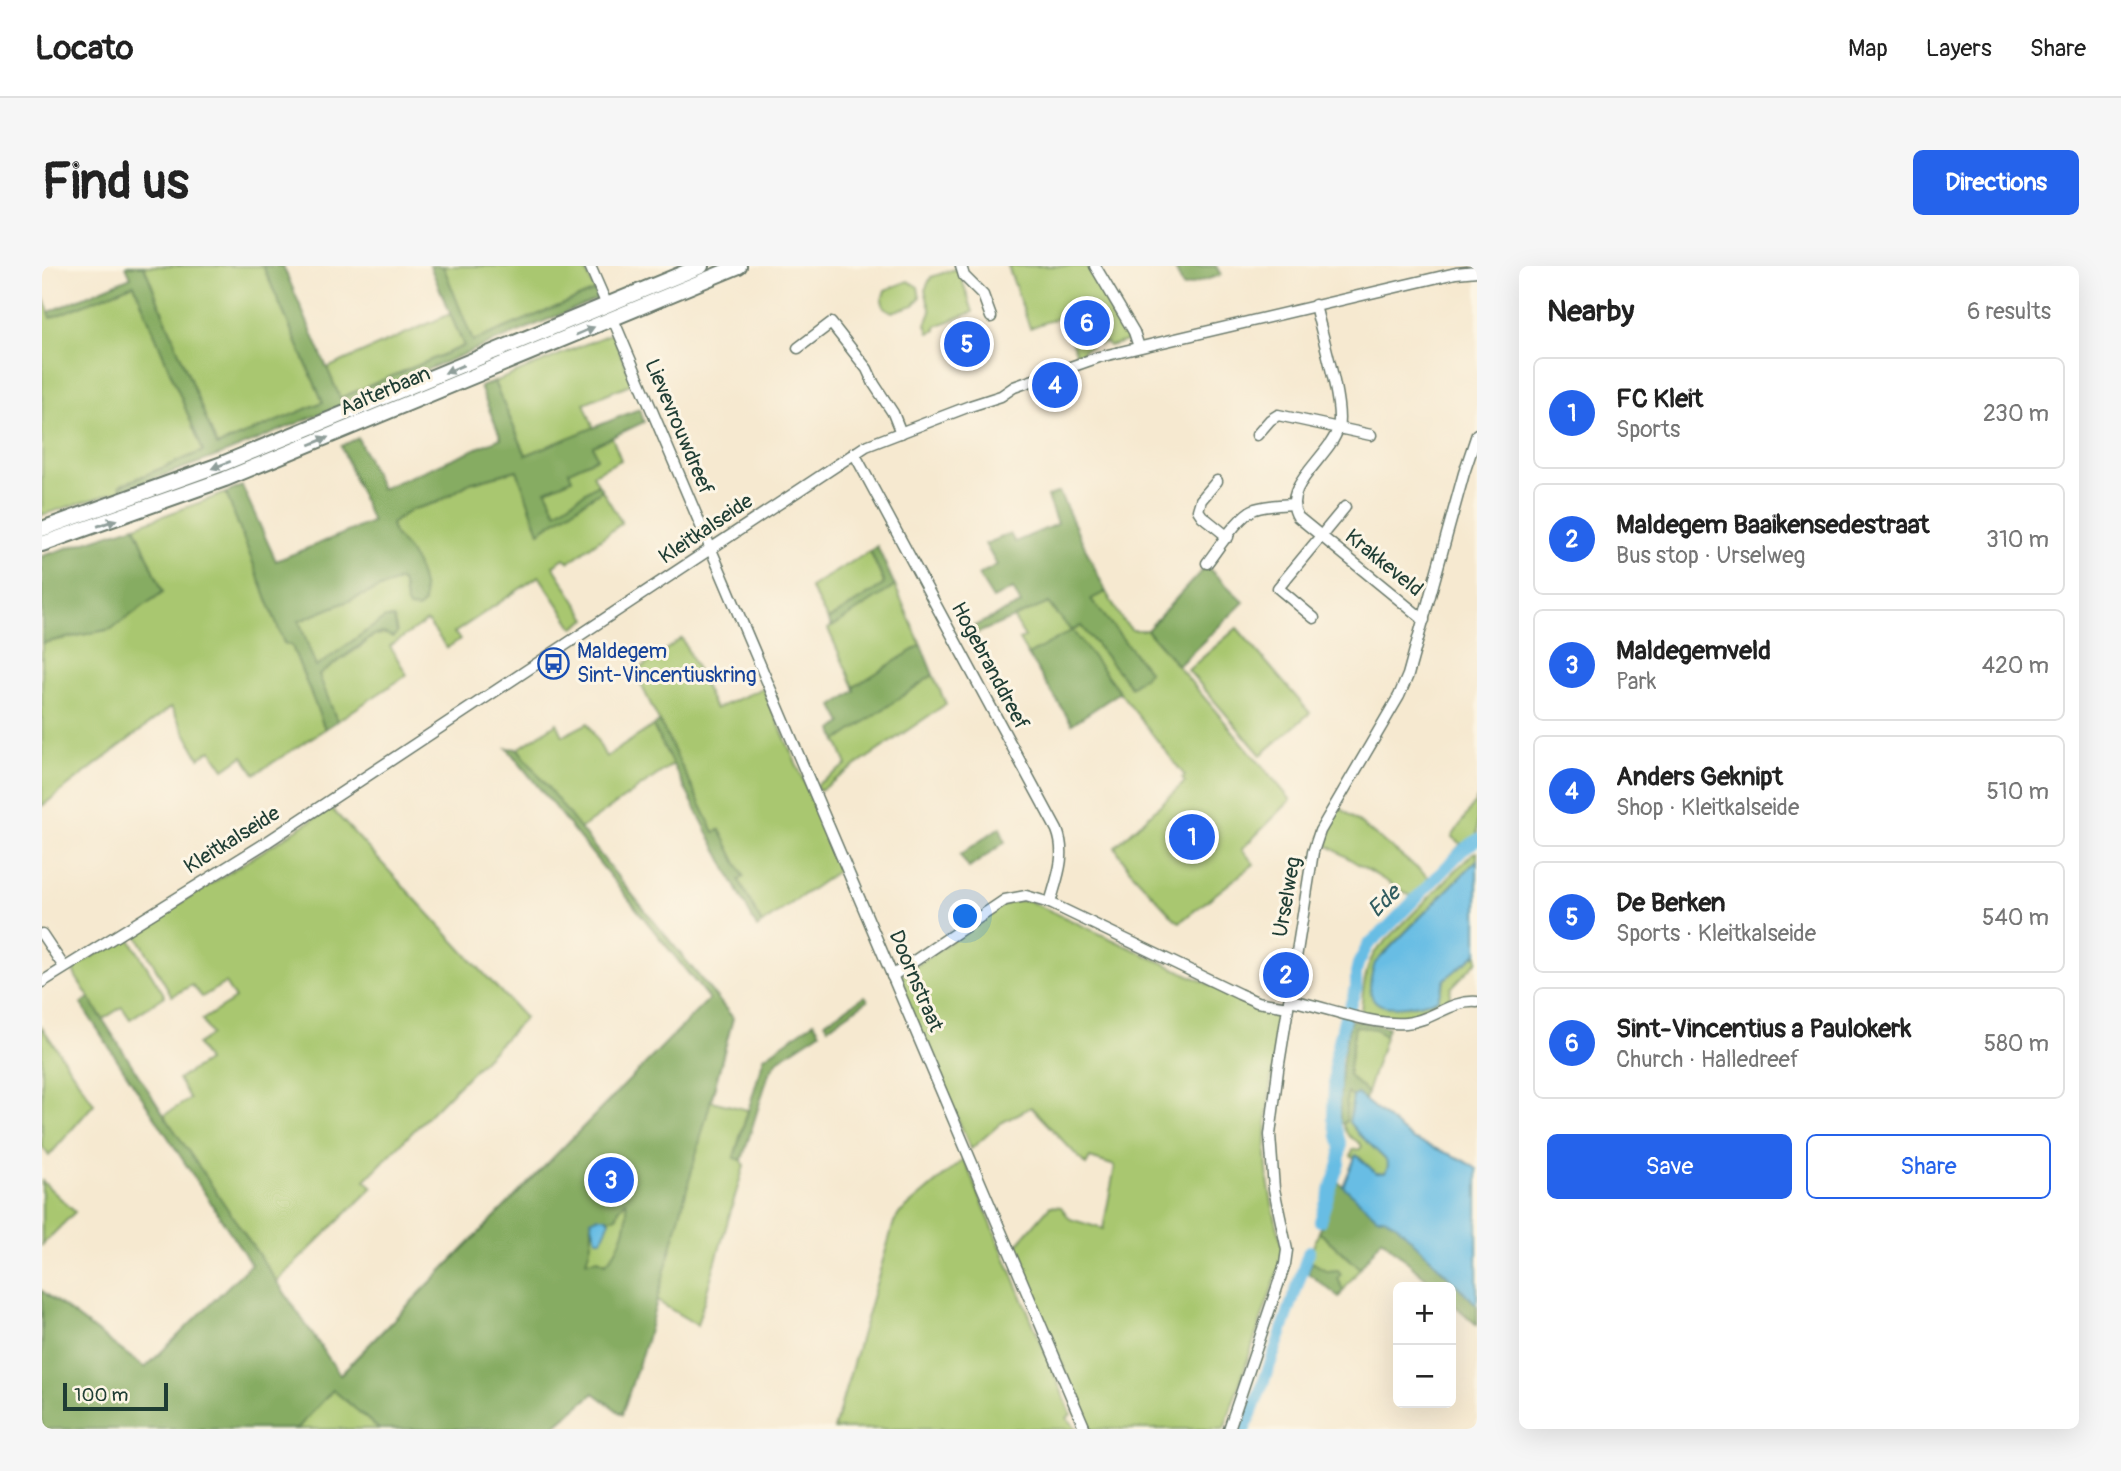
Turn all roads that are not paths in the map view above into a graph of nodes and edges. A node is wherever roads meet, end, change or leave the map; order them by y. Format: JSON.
{"nodes":[{"id":1,"x":590,"y":266,"type":"edge"},
{"id":2,"x":701,"y":266,"type":"edge"},
{"id":3,"x":739,"y":266,"type":"edge"},
{"id":4,"x":961,"y":266,"type":"edge"},
{"id":5,"x":1095,"y":266,"type":"edge"},
{"id":6,"x":1477,"y":271,"type":"edge"},
{"id":7,"x":1315,"y":305,"type":"junction"},
{"id":8,"x":610,"y":312,"type":"junction"},
{"id":9,"x":990,"y":317,"type":"dead end"},
{"id":10,"x":1139,"y":347,"type":"junction"},
{"id":11,"x":798,"y":348,"type":"dead end"},
{"id":12,"x":1338,"y":427,"type":"junction"},
{"id":13,"x":901,"y":433,"type":"junction"},
{"id":14,"x":1477,"y":434,"type":"edge"},
{"id":15,"x":1257,"y":435,"type":"dead end"},
{"id":16,"x":1371,"y":435,"type":"dead end"},
{"id":17,"x":854,"y":453,"type":"junction"},
{"id":18,"x":1217,"y":481,"type":"dead end"},
{"id":19,"x":1294,"y":504,"type":"junction"},
{"id":20,"x":1345,"y":507,"type":"dead end"},
{"id":21,"x":42,"y":529,"type":"edge"},
{"id":22,"x":1321,"y":536,"type":"junction"},
{"id":23,"x":1228,"y":537,"type":"junction"},
{"id":24,"x":42,"y":544,"type":"edge"},
{"id":25,"x":710,"y":549,"type":"junction"},
{"id":26,"x":1207,"y":563,"type":"dead end"},
{"id":27,"x":1314,"y":618,"type":"dead end"},
{"id":28,"x":1424,"y":620,"type":"junction"},
{"id":29,"x":1050,"y":903,"type":"junction"},
{"id":30,"x":42,"y":934,"type":"edge"},
{"id":31,"x":64,"y":967,"type":"junction"},
{"id":32,"x":892,"y":976,"type":"junction"},
{"id":33,"x":42,"y":982,"type":"edge"},
{"id":34,"x":1477,"y":1002,"type":"edge"},
{"id":35,"x":1289,"y":1003,"type":"junction"},
{"id":36,"x":1085,"y":1429,"type":"edge"},
{"id":37,"x":1228,"y":1429,"type":"edge"}],
"edges":[{"from":1,"to":8,"type":"street","name":"Lievevrouwdreef"},
{"from":2,"to":8,"type":"highway","name":"Aalterbaan"},
{"from":3,"to":8,"type":"highway","name":"Aalterbaan"},
{"from":4,"to":9,"type":"street"},
{"from":5,"to":10,"type":"street"},
{"from":6,"to":7,"type":"street","name":"Kleitkalseide"},
{"from":7,"to":10,"type":"street","name":"Kleitkalseide"},
{"from":7,"to":12,"type":"street"},
{"from":8,"to":21,"type":"highway","name":"Aalterbaan","one_way":true},
{"from":24,"to":8,"type":"highway","name":"Aalterbaan","one_way":true},
{"from":8,"to":25,"type":"street","name":"Lievevrouwdreef"},
{"from":10,"to":13,"type":"street","name":"Kleitkalseide"},
{"from":11,"to":13,"type":"street"},
{"from":12,"to":15,"type":"street"},
{"from":12,"to":16,"type":"street"},
{"from":12,"to":19,"type":"street"},
{"from":13,"to":17,"type":"street","name":"Kleitkalseide"},
{"from":14,"to":28,"type":"street","name":"Urselweg"},
{"from":17,"to":25,"type":"street","name":"Kleitkalseide"},
{"from":17,"to":29,"type":"street","name":"Hogebranddreef"},
{"from":18,"to":23,"type":"street"},
{"from":19,"to":22,"type":"street","name":"Krakkeveld"},
{"from":19,"to":23,"type":"street"},
{"from":20,"to":22,"type":"street","name":"Krakkeveld"},
{"from":22,"to":27,"type":"street","name":"Krakkeveld"},
{"from":22,"to":28,"type":"street","name":"Krakkeveld"},
{"from":23,"to":26,"type":"street"},
{"from":25,"to":31,"type":"street","name":"Kleitkalseide"},
{"from":25,"to":32,"type":"street","name":"Doornstraat"},
{"from":28,"to":35,"type":"street","name":"Urselweg"},
{"from":29,"to":32,"type":"street"},
{"from":29,"to":35,"type":"street"},
{"from":30,"to":31,"type":"street"},
{"from":31,"to":33,"type":"street","name":"Kleitkalseide"},
{"from":32,"to":36,"type":"street","name":"Doornstraat"},
{"from":34,"to":35,"type":"street"},
{"from":35,"to":37,"type":"street","name":"Urselweg"}]}
